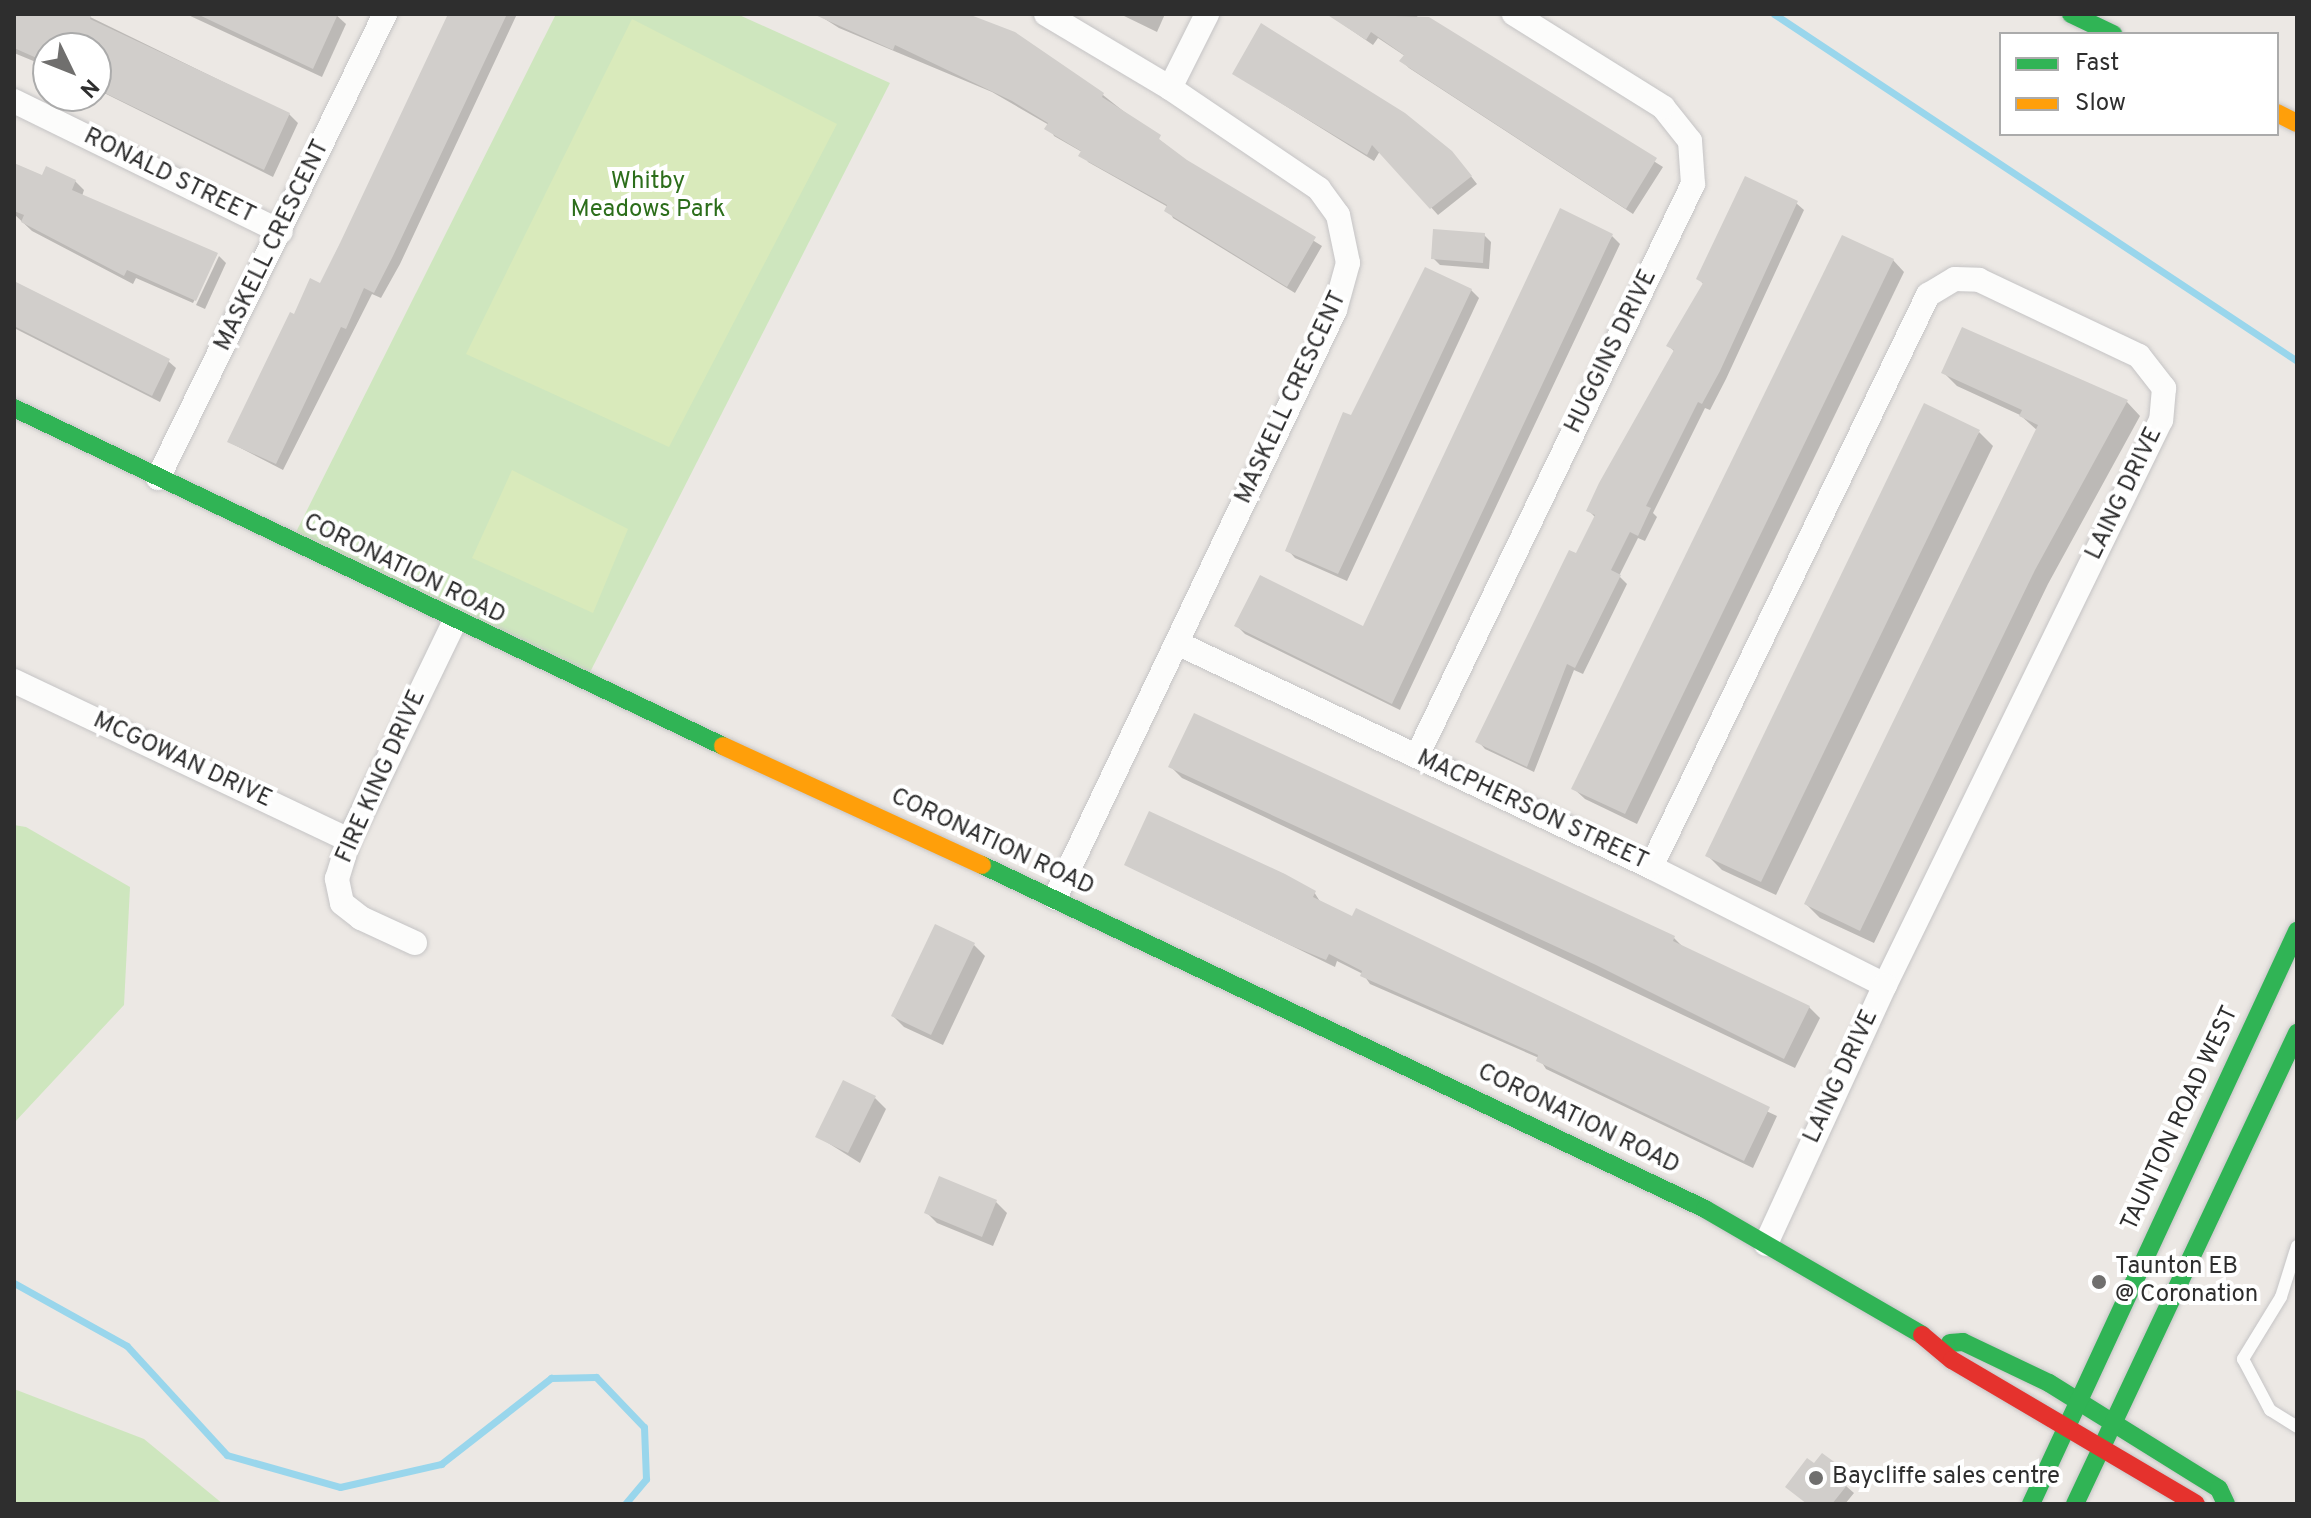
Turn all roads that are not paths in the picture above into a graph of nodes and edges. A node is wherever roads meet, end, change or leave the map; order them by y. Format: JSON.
{"nodes":[{"id":1,"x":385,"y":14,"type":"edge"},
{"id":2,"x":1046,"y":14,"type":"edge"},
{"id":3,"x":1207,"y":14,"type":"edge"},
{"id":4,"x":1514,"y":14,"type":"edge"},
{"id":5,"x":2071,"y":14,"type":"edge"},
{"id":6,"x":2109,"y":32,"type":"edge"},
{"id":7,"x":1170,"y":88,"type":"junction"},
{"id":8,"x":14,"y":101,"type":"edge"},
{"id":9,"x":2279,"y":114,"type":"edge"},
{"id":10,"x":2297,"y":123,"type":"edge"},
{"id":11,"x":281,"y":232,"type":"junction"},
{"id":12,"x":14,"y":408,"type":"edge"},
{"id":13,"x":158,"y":478,"type":"junction"},
{"id":14,"x":455,"y":621,"type":"junction"},
{"id":15,"x":1177,"y":643,"type":"junction"},
{"id":16,"x":14,"y":681,"type":"edge"},
{"id":17,"x":1417,"y":756,"type":"junction"},
{"id":18,"x":349,"y":840,"type":"junction"},
{"id":19,"x":1651,"y":867,"type":"junction"},
{"id":20,"x":1055,"y":898,"type":"junction"},
{"id":21,"x":2297,"y":931,"type":"edge"},
{"id":22,"x":415,"y":943,"type":"dead end"},
{"id":23,"x":1885,"y":985,"type":"junction"},
{"id":24,"x":2297,"y":1033,"type":"edge"},
{"id":25,"x":1766,"y":1244,"type":"junction"},
{"id":26,"x":2297,"y":1246,"type":"edge"},
{"id":27,"x":1938,"y":1344,"type":"junction"},
{"id":28,"x":2076,"y":1399,"type":"junction"},
{"id":29,"x":2112,"y":1420,"type":"junction"},
{"id":30,"x":2065,"y":1424,"type":"junction"},
{"id":31,"x":2297,"y":1427,"type":"edge"},
{"id":32,"x":2101,"y":1446,"type":"junction"},
{"id":33,"x":2031,"y":1504,"type":"edge"},
{"id":34,"x":2075,"y":1504,"type":"edge"},
{"id":35,"x":2196,"y":1504,"type":"edge"},
{"id":36,"x":2226,"y":1504,"type":"edge"}],
"edges":[{"from":1,"to":11,"type":"street","name":"MASKELL CRESCENT"},
{"from":2,"to":7,"type":"street","name":"MASKELL CRESCENT"},
{"from":3,"to":7,"type":"street"},
{"from":4,"to":17,"type":"street","name":"HUGGINS DRIVE"},
{"from":5,"to":6,"type":"street"},
{"from":7,"to":15,"type":"street","name":"MASKELL CRESCENT"},
{"from":8,"to":11,"type":"street","name":"RONALD STREET"},
{"from":9,"to":10,"type":"street"},
{"from":11,"to":13,"type":"street","name":"MASKELL CRESCENT"},
{"from":12,"to":13,"type":"street","name":"CORONATION ROAD"},
{"from":13,"to":14,"type":"street","name":"CORONATION ROAD"},
{"from":14,"to":18,"type":"street","name":"FIRE KING DRIVE"},
{"from":14,"to":20,"type":"street","name":"CORONATION ROAD"},
{"from":15,"to":17,"type":"street","name":"MACPHERSON STREET"},
{"from":15,"to":20,"type":"street","name":"MASKELL CRESCENT"},
{"from":16,"to":18,"type":"street","name":"MCGOWAN DRIVE"},
{"from":17,"to":19,"type":"street","name":"MACPHERSON STREET"},
{"from":18,"to":22,"type":"street","name":"FIRE KING DRIVE"},
{"from":19,"to":23,"type":"street","name":"MACPHERSON STREET"},
{"from":19,"to":23,"type":"street","name":"LAING DRIVE"},
{"from":20,"to":25,"type":"street","name":"CORONATION ROAD"},
{"from":21,"to":28,"type":"street","name":"TAUNTON ROAD WEST"},
{"from":23,"to":25,"type":"street","name":"LAING DRIVE"},
{"from":24,"to":29,"type":"street"},
{"from":25,"to":27,"type":"street","name":"CORONATION ROAD"},
{"from":26,"to":31,"type":"lane"},
{"from":27,"to":28,"type":"street","name":"CORONATION ROAD"},
{"from":27,"to":30,"type":"street","name":"CORONATION ROAD"},
{"from":28,"to":29,"type":"street","name":"CORONATION ROAD"},
{"from":28,"to":30,"type":"street","name":"TAUNTON ROAD WEST"},
{"from":29,"to":32,"type":"street"},
{"from":29,"to":36,"type":"street","name":"CORONATION ROAD"},
{"from":30,"to":32,"type":"street","name":"CORONATION ROAD"},
{"from":30,"to":33,"type":"street","name":"TAUNTON ROAD WEST"},
{"from":32,"to":34,"type":"street"},
{"from":32,"to":35,"type":"street","name":"CORONATION ROAD"}]}
